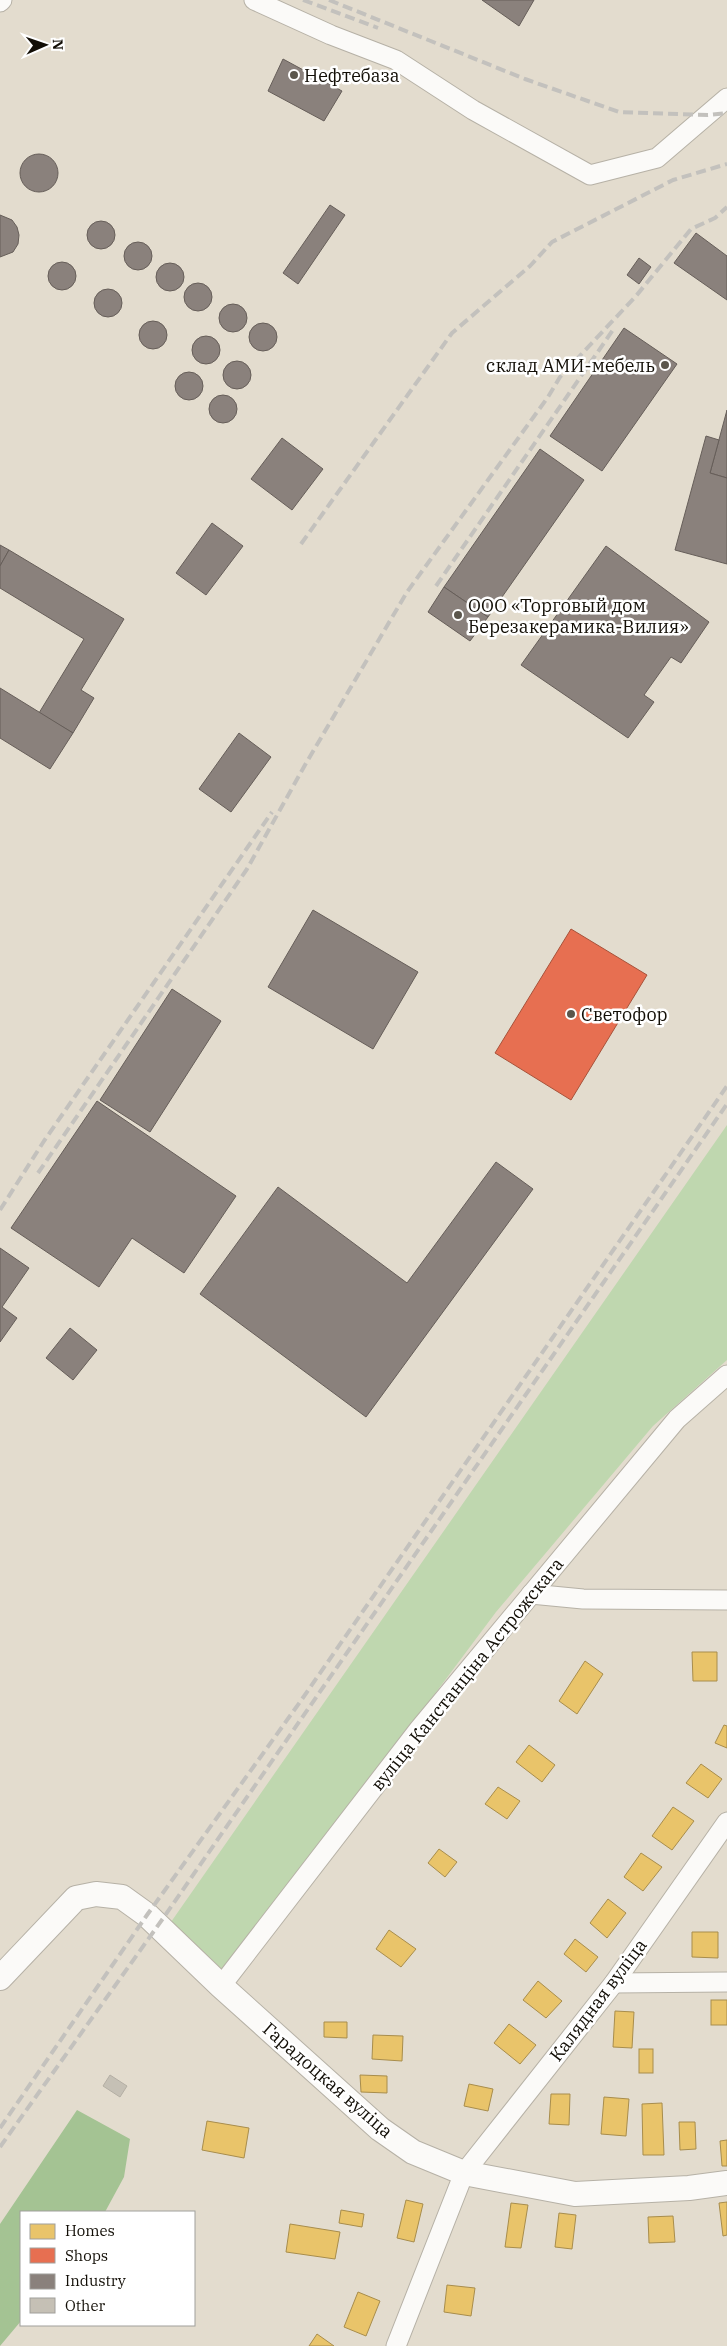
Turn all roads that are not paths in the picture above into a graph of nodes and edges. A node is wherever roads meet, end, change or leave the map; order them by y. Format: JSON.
{"nodes":[{"id":1,"x":254,"y":0,"type":"edge"},
{"id":2,"x":727,"y":98,"type":"edge"},
{"id":3,"x":727,"y":1375,"type":"edge"},
{"id":4,"x":531,"y":1594,"type":"junction"},
{"id":5,"x":727,"y":1600,"type":"edge"},
{"id":6,"x":727,"y":1822,"type":"edge"},
{"id":7,"x":0,"y":1978,"type":"edge"},
{"id":8,"x":727,"y":1982,"type":"edge"},
{"id":9,"x":614,"y":1983,"type":"junction"},
{"id":10,"x":221,"y":1986,"type":"junction"},
{"id":11,"x":464,"y":2173,"type":"junction"},
{"id":12,"x":727,"y":2184,"type":"edge"},
{"id":13,"x":396,"y":2346,"type":"edge"}],
"edges":[{"from":1,"to":2,"type":"street"},
{"from":3,"to":4,"type":"street","name":"вуліца Канстанціна Астрожскага"},
{"from":4,"to":5,"type":"street"},
{"from":4,"to":10,"type":"street","name":"вуліца Канстанціна Астрожскага"},
{"from":6,"to":9,"type":"street","name":"Калядная вуліца"},
{"from":7,"to":10,"type":"street","name":"Гарадоцкая вуліца"},
{"from":8,"to":9,"type":"street"},
{"from":9,"to":11,"type":"street","name":"Калядная вуліца"},
{"from":10,"to":11,"type":"street","name":"Гарадоцкая вуліца"},
{"from":11,"to":12,"type":"street","name":"Гарадоцкая вуліца"},
{"from":11,"to":13,"type":"street","name":"Калядная вуліца"}]}
